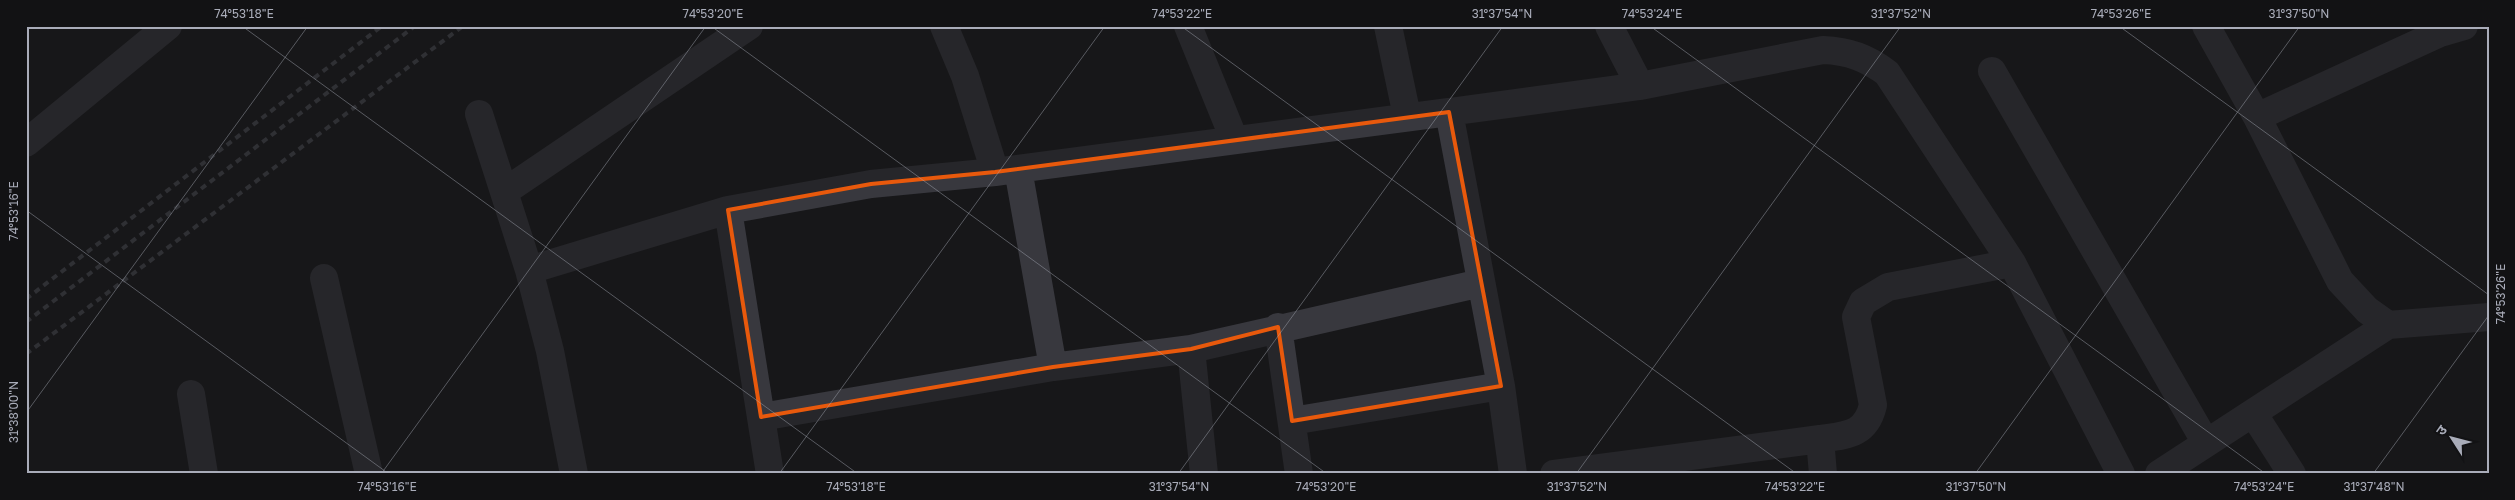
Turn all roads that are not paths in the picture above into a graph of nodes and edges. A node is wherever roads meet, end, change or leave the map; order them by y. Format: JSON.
{"nodes":[{"id":1,"x":168,"y":26,"type":"edge"},
{"id":2,"x":749,"y":26,"type":"edge"},
{"id":3,"x":944,"y":26,"type":"edge"},
{"id":4,"x":1188,"y":26,"type":"edge"},
{"id":5,"x":1388,"y":26,"type":"edge"},
{"id":6,"x":1609,"y":26,"type":"edge"},
{"id":7,"x":2206,"y":26,"type":"edge"},
{"id":8,"x":2448,"y":28,"type":"edge"},
{"id":9,"x":1992,"y":71,"type":"dead end"},
{"id":10,"x":1640,"y":86,"type":"junction"},
{"id":11,"x":1449,"y":112,"type":"junction"},
{"id":12,"x":479,"y":114,"type":"dead end"},
{"id":13,"x":1407,"y":116,"type":"junction"},
{"id":14,"x":2257,"y":117,"type":"junction"},
{"id":15,"x":1234,"y":139,"type":"junction"},
{"id":16,"x":26,"y":143,"type":"edge"},
{"id":17,"x":1007,"y":170,"type":"junction"},
{"id":18,"x":504,"y":192,"type":"junction"},
{"id":19,"x":728,"y":210,"type":"junction"},
{"id":20,"x":2012,"y":263,"type":"junction"},
{"id":21,"x":529,"y":270,"type":"junction"},
{"id":22,"x":324,"y":278,"type":"dead end"},
{"id":23,"x":1482,"y":282,"type":"junction"},
{"id":24,"x":2489,"y":317,"type":"edge"},
{"id":25,"x":2388,"y":325,"type":"junction"},
{"id":26,"x":1278,"y":327,"type":"junction"},
{"id":27,"x":1191,"y":349,"type":"junction"},
{"id":28,"x":1053,"y":367,"type":"junction"},
{"id":29,"x":1501,"y":386,"type":"junction"},
{"id":30,"x":191,"y":394,"type":"dead end"},
{"id":31,"x":2253,"y":413,"type":"junction"},
{"id":32,"x":761,"y":417,"type":"junction"},
{"id":33,"x":1292,"y":421,"type":"junction"},
{"id":34,"x":1820,"y":439,"type":"junction"},
{"id":35,"x":2206,"y":443,"type":"junction"},
{"id":36,"x":204,"y":474,"type":"edge"},
{"id":37,"x":369,"y":474,"type":"edge"},
{"id":38,"x":574,"y":474,"type":"edge"},
{"id":39,"x":770,"y":474,"type":"edge"},
{"id":40,"x":1204,"y":474,"type":"edge"},
{"id":41,"x":1299,"y":474,"type":"edge"},
{"id":42,"x":1513,"y":474,"type":"edge"},
{"id":43,"x":1554,"y":474,"type":"edge"},
{"id":44,"x":1823,"y":474,"type":"edge"},
{"id":45,"x":2120,"y":474,"type":"edge"},
{"id":46,"x":2159,"y":474,"type":"edge"},
{"id":47,"x":2292,"y":474,"type":"edge"}],
"edges":[{"from":1,"to":16,"type":"street"},
{"from":2,"to":18,"type":"street"},
{"from":3,"to":17,"type":"street"},
{"from":4,"to":15,"type":"street"},
{"from":5,"to":13,"type":"street"},
{"from":6,"to":10,"type":"street"},
{"from":7,"to":14,"type":"street"},
{"from":8,"to":14,"type":"street"},
{"from":9,"to":35,"type":"street"},
{"from":10,"to":11,"type":"street"},
{"from":10,"to":20,"type":"street"},
{"from":11,"to":13,"type":"street"},
{"from":11,"to":23,"type":"street"},
{"from":12,"to":18,"type":"street"},
{"from":13,"to":15,"type":"street"},
{"from":14,"to":25,"type":"street"},
{"from":15,"to":17,"type":"street"},
{"from":17,"to":19,"type":"street"},
{"from":17,"to":28,"type":"street"},
{"from":18,"to":21,"type":"street"},
{"from":19,"to":21,"type":"street"},
{"from":19,"to":32,"type":"street"},
{"from":20,"to":34,"type":"street"},
{"from":20,"to":45,"type":"street"},
{"from":21,"to":38,"type":"street"},
{"from":22,"to":37,"type":"street"},
{"from":23,"to":26,"type":"street"},
{"from":23,"to":29,"type":"street"},
{"from":24,"to":25,"type":"street"},
{"from":25,"to":31,"type":"street"},
{"from":26,"to":27,"type":"street"},
{"from":26,"to":33,"type":"street"},
{"from":27,"to":28,"type":"street"},
{"from":27,"to":40,"type":"street"},
{"from":28,"to":32,"type":"street"},
{"from":29,"to":33,"type":"street"},
{"from":29,"to":42,"type":"street"},
{"from":30,"to":36,"type":"street"},
{"from":31,"to":35,"type":"street"},
{"from":31,"to":47,"type":"street"},
{"from":32,"to":39,"type":"street"},
{"from":33,"to":41,"type":"street"},
{"from":34,"to":43,"type":"street"},
{"from":34,"to":44,"type":"street"},
{"from":35,"to":46,"type":"street"}]}
